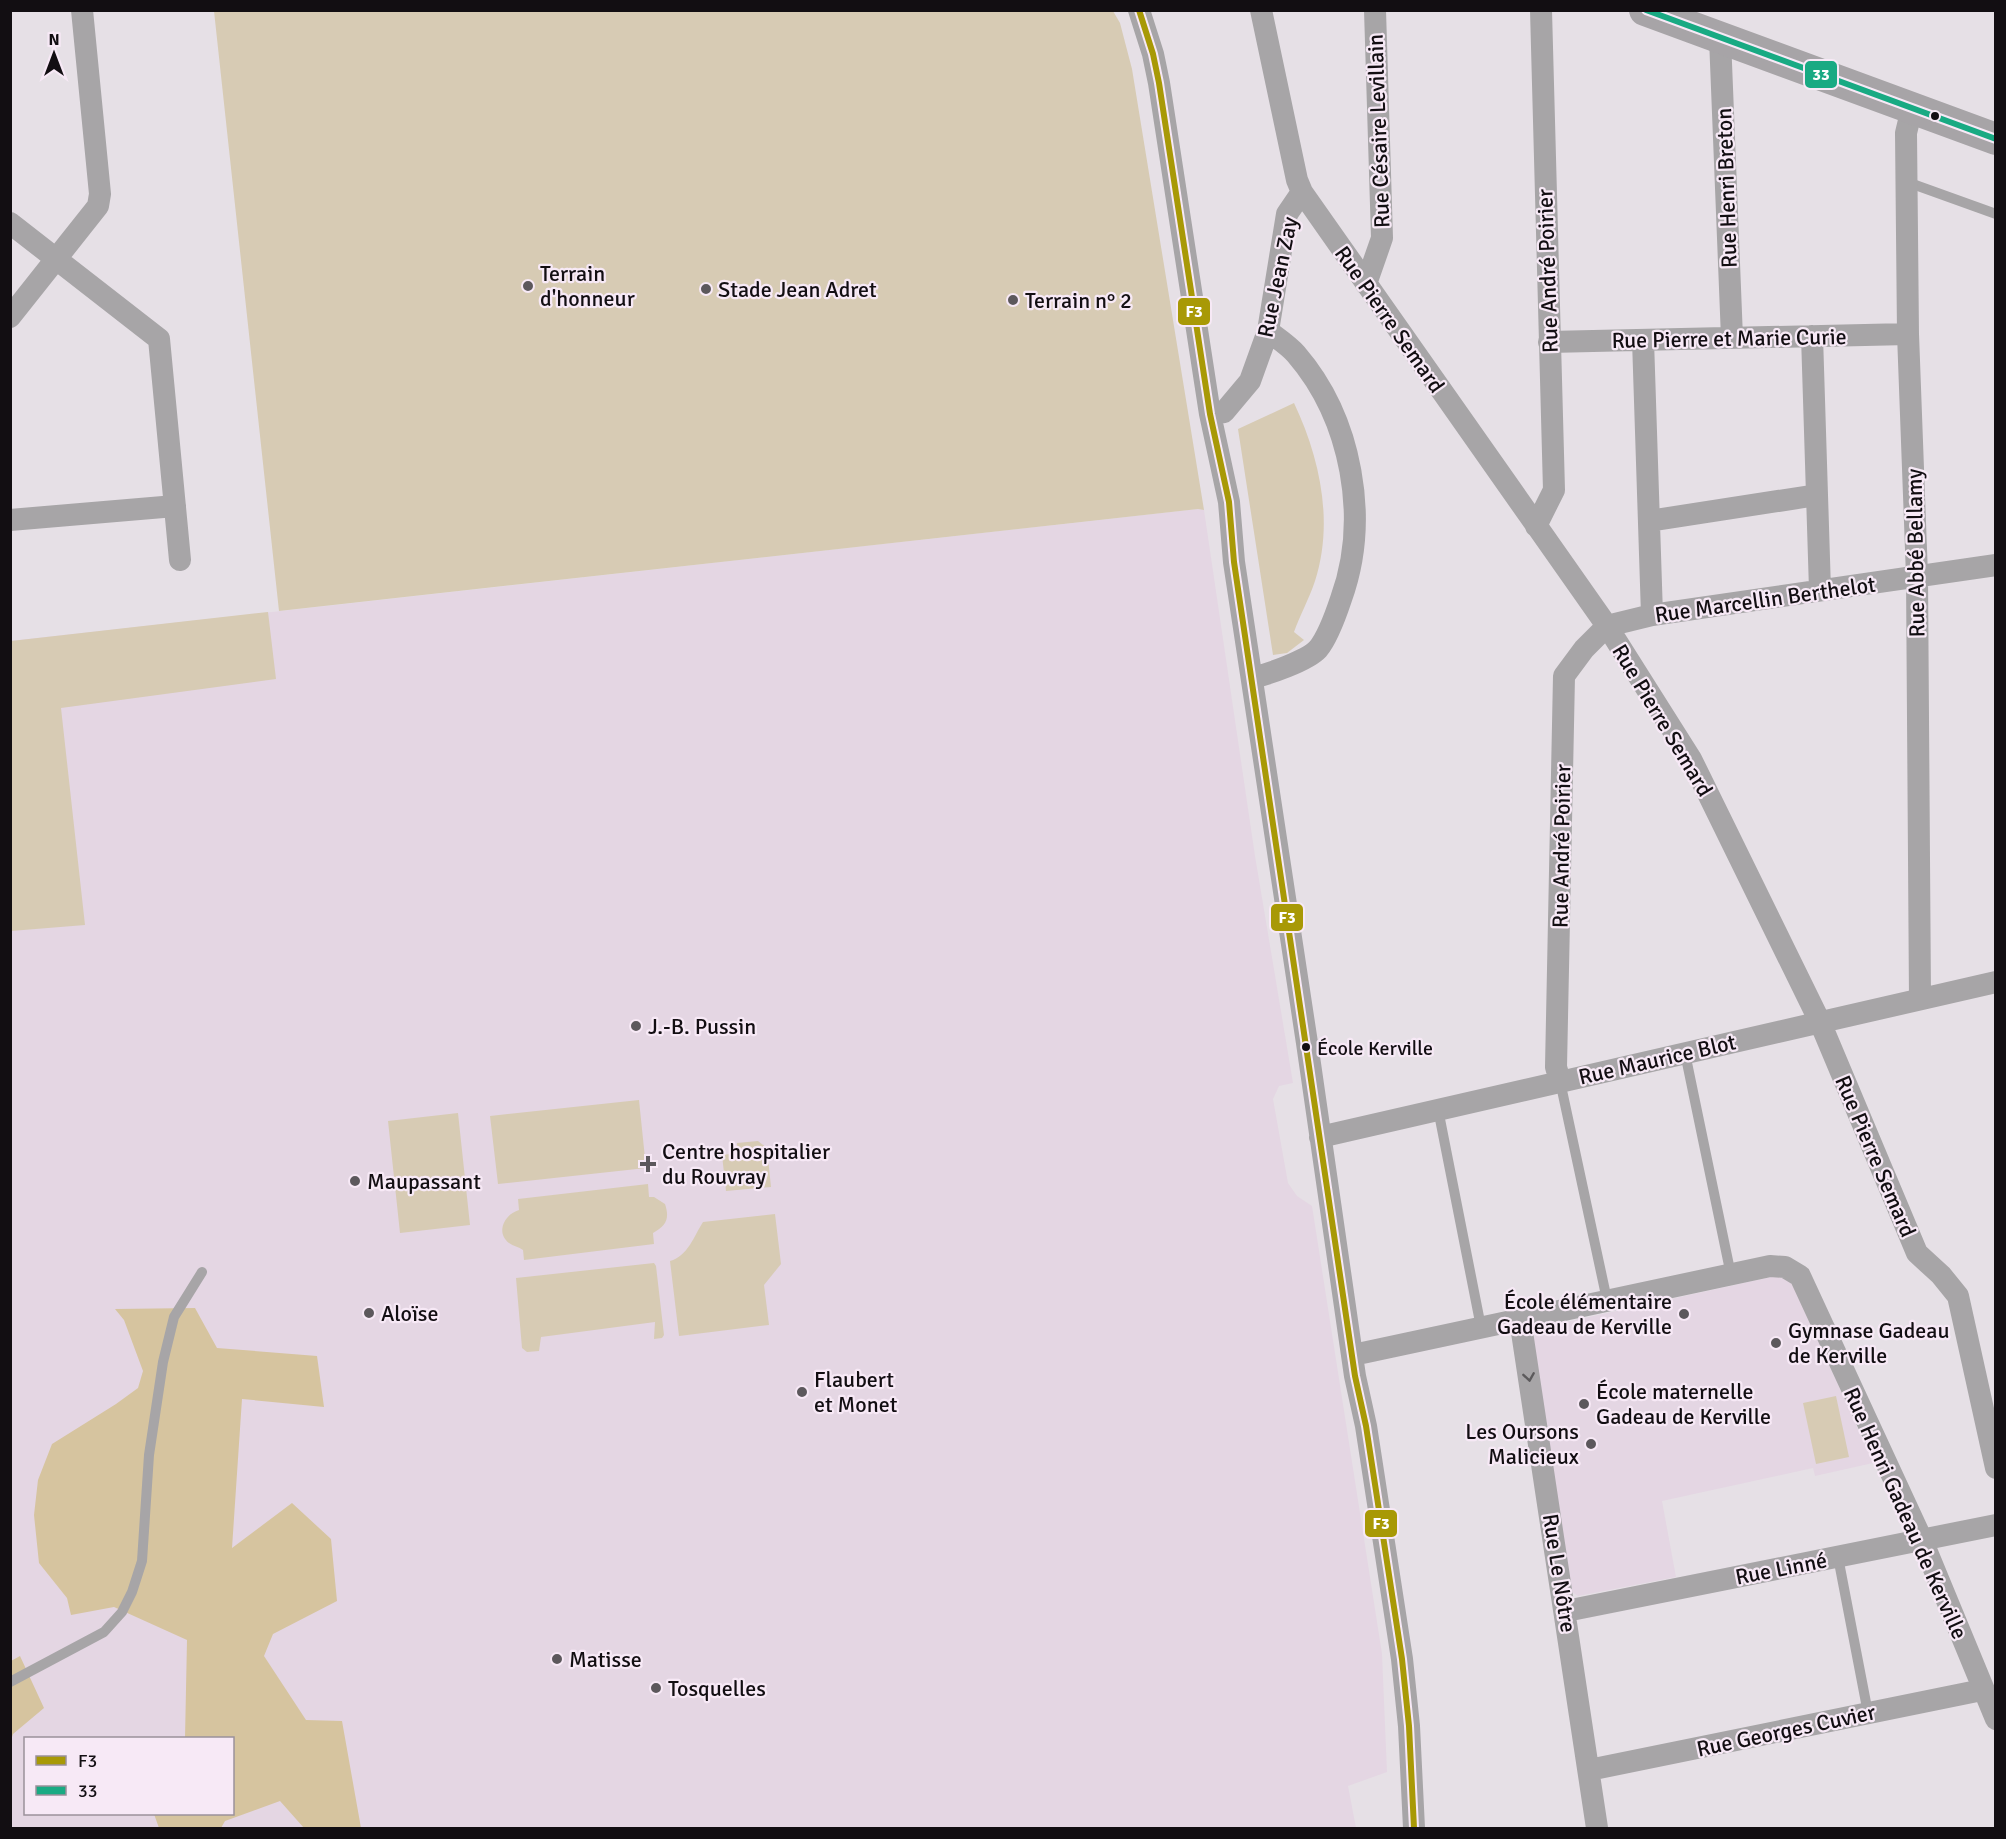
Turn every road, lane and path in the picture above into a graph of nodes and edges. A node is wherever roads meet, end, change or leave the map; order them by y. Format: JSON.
{"nodes":[{"id":1,"x":82,"y":10,"type":"edge"},
{"id":2,"x":1139,"y":10,"type":"edge"},
{"id":3,"x":1261,"y":10,"type":"edge"},
{"id":4,"x":1375,"y":10,"type":"edge"},
{"id":5,"x":1540,"y":10,"type":"edge"},
{"id":6,"x":1645,"y":10,"type":"edge"},
{"id":7,"x":1705,"y":26,"type":"edge"},
{"id":8,"x":1912,"y":108,"type":"junction"},
{"id":9,"x":1995,"y":139,"type":"edge"},
{"id":10,"x":1907,"y":182,"type":"junction"},
{"id":11,"x":1302,"y":192,"type":"junction"},
{"id":12,"x":1995,"y":214,"type":"edge"},
{"id":13,"x":10,"y":223,"type":"edge"},
{"id":14,"x":57,"y":260,"type":"junction"},
{"id":15,"x":1366,"y":284,"type":"junction"},
{"id":16,"x":10,"y":317,"type":"edge"},
{"id":17,"x":1268,"y":331,"type":"junction"},
{"id":18,"x":1908,"y":334,"type":"junction"},
{"id":19,"x":1812,"y":336,"type":"junction"},
{"id":20,"x":1732,"y":338,"type":"junction"},
{"id":21,"x":1643,"y":340,"type":"junction"},
{"id":22,"x":1549,"y":342,"type":"junction"},
{"id":23,"x":1210,"y":414,"type":"junction"},
{"id":24,"x":1817,"y":495,"type":"junction"},
{"id":25,"x":175,"y":506,"type":"junction"},
{"id":26,"x":10,"y":520,"type":"edge"},
{"id":27,"x":1649,"y":521,"type":"junction"},
{"id":28,"x":1536,"y":526,"type":"junction"},
{"id":29,"x":180,"y":560,"type":"dead end"},
{"id":30,"x":1995,"y":565,"type":"edge"},
{"id":31,"x":1917,"y":576,"type":"junction"},
{"id":32,"x":1820,"y":590,"type":"junction"},
{"id":33,"x":1652,"y":615,"type":"junction"},
{"id":34,"x":1607,"y":626,"type":"junction"},
{"id":35,"x":1251,"y":678,"type":"junction"},
{"id":36,"x":1995,"y":982,"type":"edge"},
{"id":37,"x":1920,"y":999,"type":"junction"},
{"id":38,"x":1820,"y":1022,"type":"junction"},
{"id":39,"x":1685,"y":1053,"type":"junction"},
{"id":40,"x":1560,"y":1081,"type":"junction"},
{"id":41,"x":1437,"y":1109,"type":"junction"},
{"id":42,"x":1320,"y":1137,"type":"junction"},
{"id":43,"x":202,"y":1272,"type":"dead end"},
{"id":44,"x":1731,"y":1275,"type":"junction"},
{"id":45,"x":1607,"y":1300,"type":"junction"},
{"id":46,"x":1520,"y":1319,"type":"junction"},
{"id":47,"x":1481,"y":1327,"type":"junction"},
{"id":48,"x":1353,"y":1355,"type":"junction"},
{"id":49,"x":1995,"y":1468,"type":"edge"},
{"id":50,"x":1995,"y":1525,"type":"edge"},
{"id":51,"x":1922,"y":1540,"type":"junction"},
{"id":52,"x":1838,"y":1557,"type":"junction"},
{"id":53,"x":1566,"y":1611,"type":"junction"},
{"id":54,"x":10,"y":1683,"type":"edge"},
{"id":55,"x":1982,"y":1690,"type":"junction"},
{"id":56,"x":1868,"y":1713,"type":"junction"},
{"id":57,"x":1995,"y":1719,"type":"edge"},
{"id":58,"x":1589,"y":1770,"type":"junction"},
{"id":59,"x":1414,"y":1828,"type":"edge"},
{"id":60,"x":1597,"y":1828,"type":"edge"}],
"edges":[{"from":1,"to":14,"type":"street"},
{"from":2,"to":23,"type":"street"},
{"from":3,"to":11,"type":"street","name":"Rue Pierre Semard"},
{"from":4,"to":15,"type":"street","name":"Rue Césaire Levillain"},
{"from":5,"to":22,"type":"street","name":"Rue André Poirier"},
{"from":6,"to":7,"type":"main road"},
{"from":7,"to":8,"type":"main road"},
{"from":7,"to":20,"type":"street","name":"Rue Henri Breton"},
{"from":8,"to":9,"type":"main road"},
{"from":8,"to":10,"type":"street","name":"Rue Abbé Bellamy"},
{"from":10,"to":12,"type":"lane"},
{"from":10,"to":18,"type":"street","name":"Rue Abbé Bellamy"},
{"from":11,"to":15,"type":"street","name":"Rue Pierre Semard"},
{"from":11,"to":17,"type":"street","name":"Rue Jean Zay"},
{"from":13,"to":14,"type":"street"},
{"from":14,"to":16,"type":"street"},
{"from":14,"to":25,"type":"street"},
{"from":15,"to":28,"type":"street","name":"Rue Pierre Semard"},
{"from":17,"to":23,"type":"street","name":"Rue Jean Zay"},
{"from":17,"to":35,"type":"street"},
{"from":18,"to":19,"type":"street","name":"Rue Pierre et Marie Curie"},
{"from":18,"to":31,"type":"street","name":"Rue Abbé Bellamy"},
{"from":19,"to":20,"type":"street","name":"Rue Pierre et Marie Curie"},
{"from":19,"to":24,"type":"street"},
{"from":20,"to":21,"type":"street","name":"Rue Pierre et Marie Curie"},
{"from":21,"to":22,"type":"street","name":"Rue Pierre et Marie Curie"},
{"from":21,"to":27,"type":"street"},
{"from":22,"to":28,"type":"street","name":"Rue André Poirier"},
{"from":23,"to":35,"type":"street"},
{"from":24,"to":27,"type":"street"},
{"from":24,"to":32,"type":"street"},
{"from":25,"to":26,"type":"street"},
{"from":25,"to":29,"type":"street"},
{"from":27,"to":33,"type":"street"},
{"from":28,"to":34,"type":"street","name":"Rue Pierre Semard"},
{"from":30,"to":31,"type":"street","name":"Rue Marcellin Berthelot"},
{"from":31,"to":32,"type":"street","name":"Rue Marcellin Berthelot"},
{"from":31,"to":37,"type":"street","name":"Rue Abbé Bellamy"},
{"from":32,"to":33,"type":"street","name":"Rue Marcellin Berthelot"},
{"from":33,"to":34,"type":"street","name":"Rue Marcellin Berthelot"},
{"from":34,"to":38,"type":"street","name":"Rue Pierre Semard"},
{"from":34,"to":40,"type":"street","name":"Rue André Poirier"},
{"from":35,"to":42,"type":"street"},
{"from":36,"to":37,"type":"street","name":"Rue Maurice Blot"},
{"from":37,"to":38,"type":"street","name":"Rue Maurice Blot"},
{"from":38,"to":39,"type":"street","name":"Rue Maurice Blot"},
{"from":38,"to":49,"type":"street","name":"Rue Pierre Semard"},
{"from":39,"to":40,"type":"street","name":"Rue Maurice Blot"},
{"from":39,"to":44,"type":"lane"},
{"from":40,"to":41,"type":"street","name":"Rue Maurice Blot"},
{"from":40,"to":45,"type":"lane"},
{"from":41,"to":42,"type":"street","name":"Rue Maurice Blot"},
{"from":41,"to":47,"type":"lane"},
{"from":42,"to":48,"type":"street"},
{"from":43,"to":54,"type":"lane"},
{"from":44,"to":45,"type":"street","name":"Rue Henri Gadeau de Kerville"},
{"from":44,"to":51,"type":"street","name":"Rue Henri Gadeau de Kerville"},
{"from":45,"to":46,"type":"street","name":"Rue Henri Gadeau de Kerville"},
{"from":46,"to":47,"type":"street","name":"Rue Henri Gadeau de Kerville"},
{"from":46,"to":53,"type":"street","name":"Rue Le Nôtre","one_way":true},
{"from":47,"to":48,"type":"street","name":"Rue Henri Gadeau de Kerville"},
{"from":48,"to":59,"type":"street"},
{"from":50,"to":51,"type":"street","name":"Rue Linné"},
{"from":51,"to":52,"type":"street","name":"Rue Linné"},
{"from":51,"to":55,"type":"street","name":"Rue Henri Gadeau de Kerville"},
{"from":52,"to":53,"type":"street","name":"Rue Linné"},
{"from":52,"to":56,"type":"lane"},
{"from":53,"to":58,"type":"street","name":"Rue Le Nôtre"},
{"from":55,"to":56,"type":"street","name":"Rue Georges Cuvier"},
{"from":55,"to":57,"type":"street","name":"Rue Henri Gadeau de Kerville"},
{"from":56,"to":58,"type":"street","name":"Rue Georges Cuvier"},
{"from":58,"to":60,"type":"street","name":"Rue Le Nôtre"}]}
